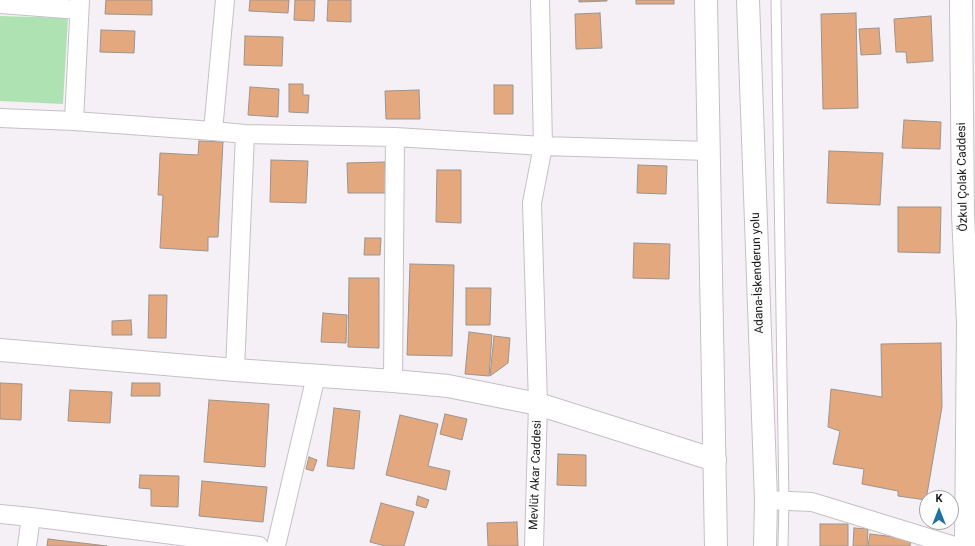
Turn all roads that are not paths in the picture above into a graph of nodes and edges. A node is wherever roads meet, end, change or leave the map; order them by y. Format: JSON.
{"nodes":[{"id":1,"x":225,"y":0,"type":"edge"},
{"id":2,"x":538,"y":0,"type":"edge"},
{"id":3,"x":706,"y":0,"type":"edge"},
{"id":4,"x":748,"y":0,"type":"edge"},
{"id":5,"x":776,"y":0,"type":"edge"},
{"id":6,"x":961,"y":0,"type":"edge"},
{"id":7,"x":0,"y":4,"type":"edge"},
{"id":8,"x":80,"y":5,"type":"edge"},
{"id":9,"x":0,"y":118,"type":"edge"},
{"id":10,"x":74,"y":121,"type":"junction"},
{"id":11,"x":213,"y":130,"type":"junction"},
{"id":12,"x":245,"y":134,"type":"junction"},
{"id":13,"x":395,"y":137,"type":"junction"},
{"id":14,"x":543,"y":146,"type":"junction"},
{"id":15,"x":709,"y":151,"type":"junction"},
{"id":16,"x":969,"y":215,"type":"edge"},
{"id":17,"x":971,"y":323,"type":"edge"},
{"id":18,"x":0,"y":350,"type":"edge"},
{"id":19,"x":235,"y":370,"type":"junction"},
{"id":20,"x":316,"y":376,"type":"junction"},
{"id":21,"x":393,"y":381,"type":"junction"},
{"id":22,"x":538,"y":404,"type":"junction"},
{"id":23,"x":715,"y":460,"type":"junction"},
{"id":24,"x":775,"y":500,"type":"junction"},
{"id":25,"x":0,"y":514,"type":"edge"},
{"id":26,"x":31,"y":517,"type":"junction"},
{"id":27,"x":27,"y":546,"type":"edge"},
{"id":28,"x":259,"y":546,"type":"edge"},
{"id":29,"x":276,"y":546,"type":"edge"},
{"id":30,"x":534,"y":546,"type":"edge"},
{"id":31,"x":716,"y":546,"type":"edge"},
{"id":32,"x":765,"y":546,"type":"edge"},
{"id":33,"x":783,"y":546,"type":"edge"},
{"id":34,"x":955,"y":546,"type":"edge"},
{"id":35,"x":966,"y":546,"type":"edge"}],
"edges":[{"from":1,"to":11,"type":"street"},
{"from":2,"to":14,"type":"street","name":"Mevlüt Akar Caddesi"},
{"from":3,"to":15,"type":"main road"},
{"from":4,"to":24,"type":"main road","name":"Adana-İskenderun yolu"},
{"from":5,"to":24,"type":"lane"},
{"from":6,"to":16,"type":"main road","name":"Özkul Çolak Caddesi"},
{"from":7,"to":8,"type":"street"},
{"from":8,"to":10,"type":"street"},
{"from":9,"to":10,"type":"street"},
{"from":10,"to":11,"type":"street"},
{"from":11,"to":12,"type":"street"},
{"from":12,"to":13,"type":"street"},
{"from":12,"to":19,"type":"street"},
{"from":13,"to":14,"type":"street"},
{"from":13,"to":21,"type":"street"},
{"from":14,"to":15,"type":"street"},
{"from":14,"to":22,"type":"street","name":"Mevlüt Akar Caddesi"},
{"from":15,"to":23,"type":"main road"},
{"from":16,"to":17,"type":"main road","name":"Özkul Çolak Caddesi"},
{"from":17,"to":35,"type":"main road","name":"Özkul Çolak Caddesi"},
{"from":18,"to":19,"type":"main road"},
{"from":19,"to":20,"type":"main road"},
{"from":20,"to":21,"type":"main road"},
{"from":20,"to":29,"type":"street"},
{"from":21,"to":22,"type":"main road"},
{"from":22,"to":23,"type":"main road"},
{"from":22,"to":30,"type":"street","name":"Mevlüt Akar Caddesi"},
{"from":23,"to":31,"type":"main road"},
{"from":24,"to":32,"type":"main road","name":"Adana-İskenderun yolu"},
{"from":24,"to":33,"type":"lane"},
{"from":24,"to":34,"type":"street"},
{"from":25,"to":26,"type":"street"},
{"from":26,"to":27,"type":"street"},
{"from":26,"to":28,"type":"street"}]}
